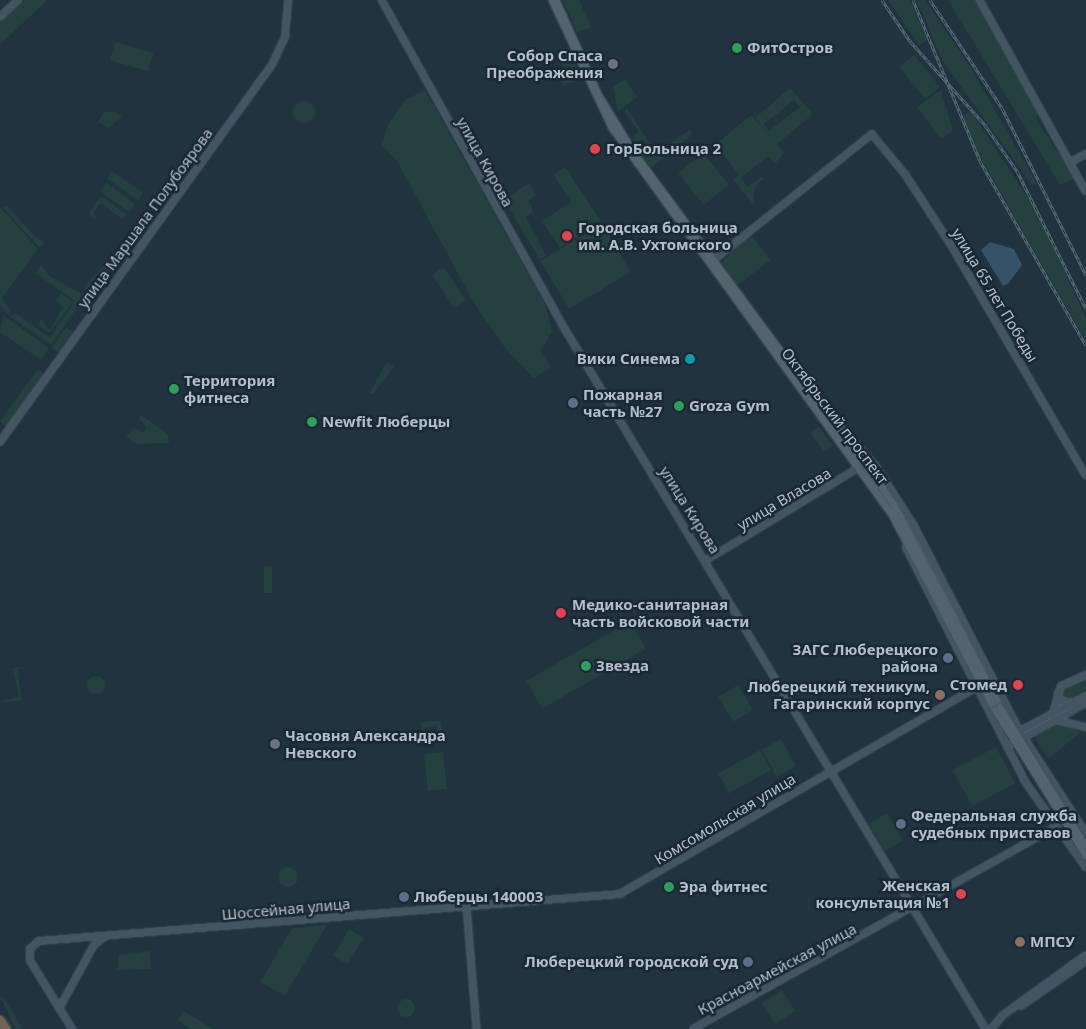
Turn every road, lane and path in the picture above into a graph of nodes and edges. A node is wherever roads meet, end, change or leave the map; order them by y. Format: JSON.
{"nodes":[{"id":1,"x":18,"y":0,"type":"edge"},
{"id":2,"x":288,"y":0,"type":"edge"},
{"id":3,"x":382,"y":0,"type":"edge"},
{"id":4,"x":552,"y":0,"type":"edge"},
{"id":5,"x":556,"y":0,"type":"edge"},
{"id":6,"x":980,"y":0,"type":"edge"},
{"id":7,"x":0,"y":17,"type":"edge"},
{"id":8,"x":1086,"y":154,"type":"edge"},
{"id":9,"x":1071,"y":162,"type":"junction"},
{"id":10,"x":1086,"y":191,"type":"edge"},
{"id":11,"x":710,"y":263,"type":"junction"},
{"id":12,"x":812,"y":395,"type":"junction"},
{"id":13,"x":0,"y":442,"type":"edge"},
{"id":14,"x":866,"y":465,"type":"junction"},
{"id":15,"x":877,"y":467,"type":"junction"},
{"id":16,"x":858,"y":468,"type":"junction"},
{"id":17,"x":1086,"y":475,"type":"edge"},
{"id":18,"x":891,"y":513,"type":"junction"},
{"id":19,"x":705,"y":561,"type":"junction"},
{"id":20,"x":1086,"y":675,"type":"edge"},
{"id":21,"x":975,"y":688,"type":"junction"},
{"id":22,"x":1058,"y":691,"type":"junction"},
{"id":23,"x":1086,"y":696,"type":"edge"},
{"id":24,"x":1086,"y":703,"type":"edge"},
{"id":25,"x":1076,"y":705,"type":"junction"},
{"id":26,"x":997,"y":708,"type":"junction"},
{"id":27,"x":1052,"y":719,"type":"junction"},
{"id":28,"x":1076,"y":725,"type":"junction"},
{"id":29,"x":1086,"y":727,"type":"edge"},
{"id":30,"x":1020,"y":731,"type":"junction"},
{"id":31,"x":1025,"y":739,"type":"junction"},
{"id":32,"x":1007,"y":747,"type":"junction"},
{"id":33,"x":831,"y":770,"type":"junction"},
{"id":34,"x":1073,"y":816,"type":"junction"},
{"id":35,"x":1056,"y":827,"type":"junction"},
{"id":36,"x":1086,"y":834,"type":"edge"},
{"id":37,"x":1086,"y":846,"type":"edge"},
{"id":38,"x":1086,"y":856,"type":"edge"},
{"id":39,"x":1086,"y":867,"type":"edge"},
{"id":40,"x":467,"y":906,"type":"junction"},
{"id":41,"x":912,"y":908,"type":"junction"},
{"id":42,"x":106,"y":936,"type":"junction"},
{"id":43,"x":80,"y":938,"type":"junction"},
{"id":44,"x":90,"y":951,"type":"junction"},
{"id":45,"x":1086,"y":955,"type":"edge"},
{"id":46,"x":1086,"y":961,"type":"edge"},
{"id":47,"x":62,"y":999,"type":"junction"},
{"id":48,"x":54,"y":1000,"type":"junction"},
{"id":49,"x":59,"y":1009,"type":"junction"},
{"id":50,"x":0,"y":1020,"type":"edge"},
{"id":51,"x":982,"y":1022,"type":"junction"},
{"id":52,"x":992,"y":1027,"type":"edge"},
{"id":53,"x":6,"y":1029,"type":"edge"},
{"id":54,"x":72,"y":1029,"type":"edge"},
{"id":55,"x":477,"y":1029,"type":"edge"},
{"id":56,"x":693,"y":1029,"type":"edge"},
{"id":57,"x":986,"y":1029,"type":"edge"}],
"edges":[{"from":1,"to":7,"type":"street"},
{"from":2,"to":13,"type":"street","name":"улица Маршала Полубоярова"},
{"from":3,"to":19,"type":"street","name":"улица Кирова"},
{"from":4,"to":11,"type":"main road","name":"Октябрьский проспект"},
{"from":5,"to":11,"type":"main road","name":"Октябрьский проспект"},
{"from":6,"to":9,"type":"street"},
{"from":8,"to":9,"type":"street"},
{"from":9,"to":10,"type":"street"},
{"from":11,"to":12,"type":"main road","name":"Октябрьский проспект"},
{"from":11,"to":16,"type":"main road","name":"Октябрьский проспект"},
{"from":11,"to":17,"type":"street","name":"улица 65 лет Победы"},
{"from":12,"to":14,"type":"main road","name":"Октябрьский проспект"},
{"from":12,"to":15,"type":"street"},
{"from":14,"to":15,"type":"street"},
{"from":14,"to":16,"type":"street","name":"улица Власова"},
{"from":14,"to":26,"type":"main road","name":"Октябрьский проспект"},
{"from":15,"to":30,"type":"street"},
{"from":16,"to":18,"type":"main road","name":"Октябрьский проспект"},
{"from":16,"to":19,"type":"street","name":"улица Власова"},
{"from":18,"to":21,"type":"street"},
{"from":18,"to":26,"type":"main road","name":"Октябрьский проспект"},
{"from":19,"to":33,"type":"street","name":"улица Кирова"},
{"from":20,"to":22,"type":"street"},
{"from":21,"to":32,"type":"street"},
{"from":21,"to":33,"type":"street","name":"Комсомольская улица"},
{"from":22,"to":25,"type":"street"},
{"from":22,"to":27,"type":"street"},
{"from":23,"to":25,"type":"street"},
{"from":24,"to":25,"type":"street"},
{"from":25,"to":27,"type":"street"},
{"from":25,"to":28,"type":"street"},
{"from":26,"to":37,"type":"main road","name":"Октябрьский проспект","bridge":true},
{"from":26,"to":38,"type":"main road","name":"Октябрьский проспект","bridge":true},
{"from":27,"to":28,"type":"street"},
{"from":27,"to":30,"type":"street"},
{"from":27,"to":31,"type":"street"},
{"from":28,"to":29,"type":"street"},
{"from":30,"to":31,"type":"street"},
{"from":31,"to":32,"type":"street"},
{"from":31,"to":34,"type":"street"},
{"from":32,"to":35,"type":"street"},
{"from":33,"to":40,"type":"street","name":"Комсомольская улица"},
{"from":33,"to":41,"type":"street","name":"улица Кирова"},
{"from":34,"to":35,"type":"street","name":"Красноармейская улица"},
{"from":34,"to":36,"type":"street"},
{"from":35,"to":39,"type":"street"},
{"from":35,"to":41,"type":"street","name":"Красноармейская улица"},
{"from":40,"to":42,"type":"street","name":"Шоссейная улица"},
{"from":40,"to":55,"type":"street"},
{"from":41,"to":51,"type":"street","name":"улица Кирова"},
{"from":41,"to":56,"type":"street","name":"Красноармейская улица"},
{"from":42,"to":43,"type":"street","name":"Шоссейная улица"},
{"from":42,"to":44,"type":"street"},
{"from":43,"to":44,"type":"street"},
{"from":43,"to":48,"type":"street","name":"Шоссейная улица"},
{"from":44,"to":47,"type":"street"},
{"from":45,"to":52,"type":"street"},
{"from":46,"to":52,"type":"street"},
{"from":47,"to":48,"type":"street"},
{"from":47,"to":49,"type":"street"},
{"from":48,"to":49,"type":"street","name":"Шоссейная улица"},
{"from":49,"to":54,"type":"street","name":"Шоссейная улица"},
{"from":50,"to":53,"type":"highway"},
{"from":51,"to":52,"type":"street"},
{"from":51,"to":57,"type":"street","name":"улица Кирова"}]}
